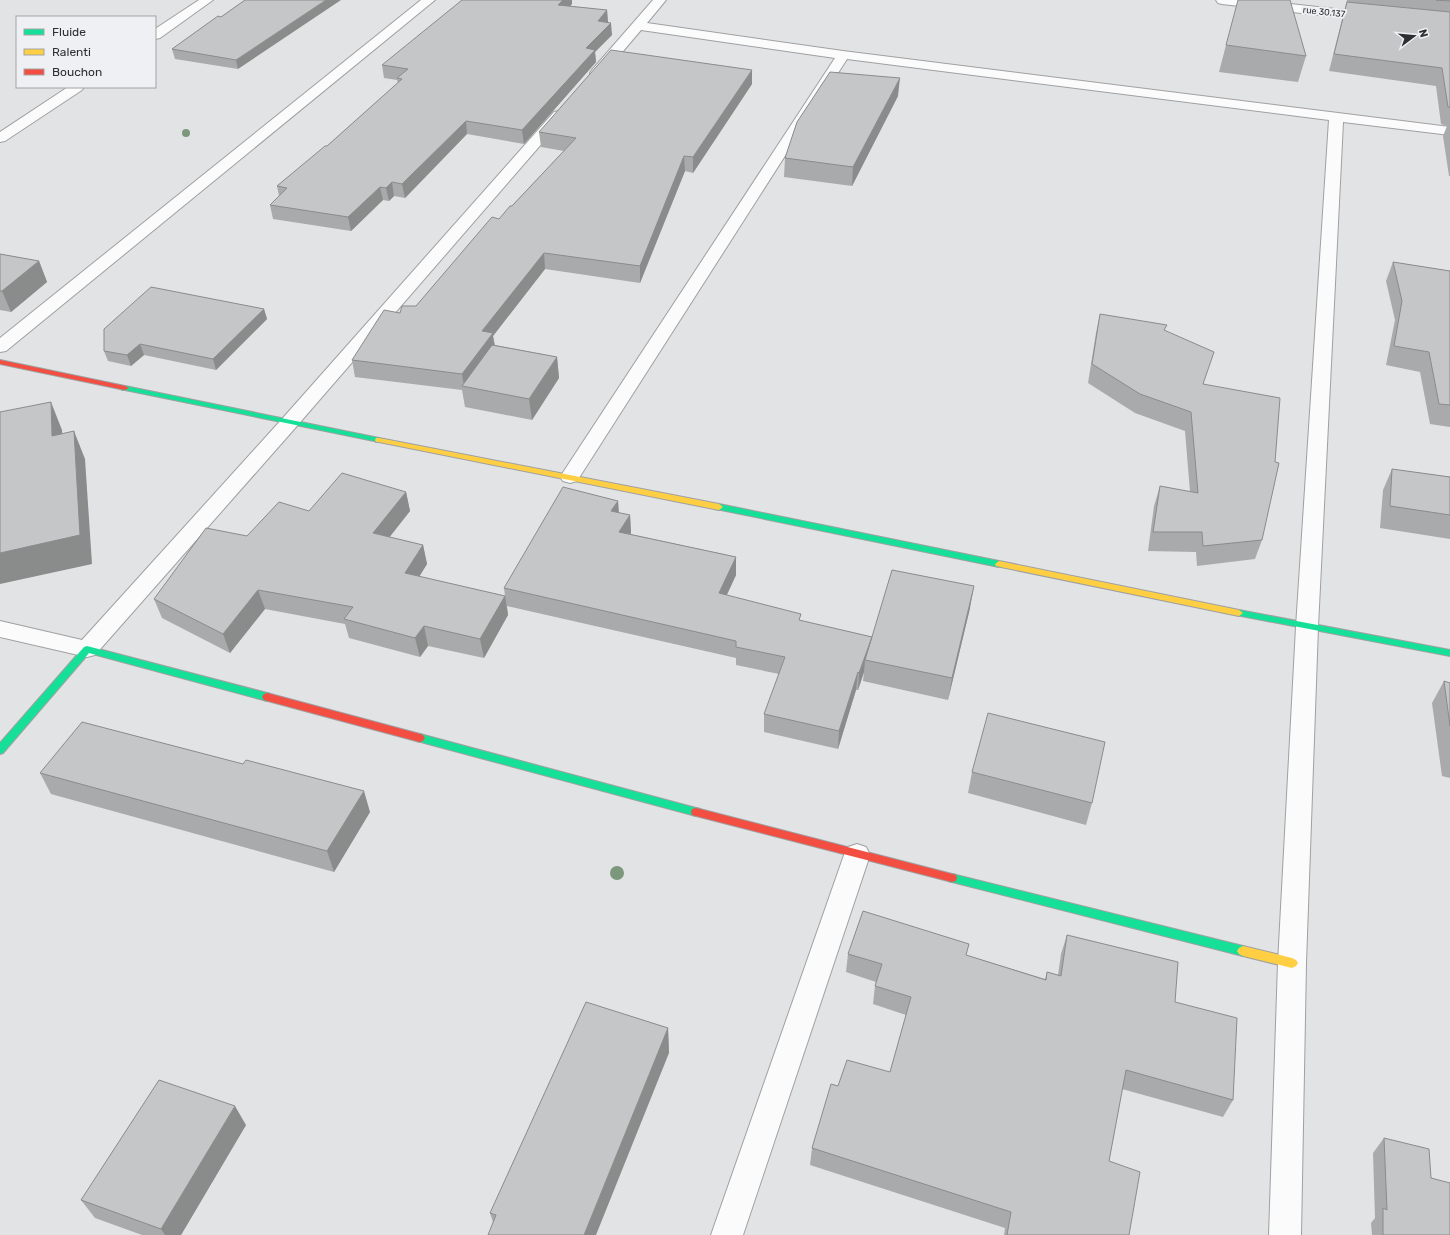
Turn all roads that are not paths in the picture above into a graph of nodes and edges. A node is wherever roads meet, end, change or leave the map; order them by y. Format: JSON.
{"nodes":[{"id":1,"x":206,"y":0,"type":"edge"},
{"id":2,"x":429,"y":0,"type":"edge"},
{"id":3,"x":660,"y":0,"type":"edge"},
{"id":4,"x":1222,"y":0,"type":"edge"},
{"id":5,"x":1316,"y":6,"type":"edge"},
{"id":6,"x":1387,"y":18,"type":"edge"},
{"id":7,"x":638,"y":26,"type":"junction"},
{"id":8,"x":156,"y":33,"type":"edge"},
{"id":9,"x":843,"y":55,"type":"junction"},
{"id":10,"x":587,"y":84,"type":"edge"},
{"id":11,"x":75,"y":88,"type":"edge"},
{"id":12,"x":571,"y":102,"type":"edge"},
{"id":13,"x":1336,"y":116,"type":"junction"},
{"id":14,"x":1450,"y":131,"type":"edge"},
{"id":15,"x":0,"y":138,"type":"edge"},
{"id":16,"x":0,"y":347,"type":"edge"},
{"id":17,"x":0,"y":362,"type":"edge"},
{"id":18,"x":289,"y":423,"type":"junction"},
{"id":19,"x":570,"y":477,"type":"junction"},
{"id":20,"x":1307,"y":627,"type":"junction"},
{"id":21,"x":0,"y":629,"type":"edge"},
{"id":22,"x":87,"y":649,"type":"junction"},
{"id":23,"x":1450,"y":653,"type":"edge"},
{"id":24,"x":0,"y":750,"type":"edge"},
{"id":25,"x":857,"y":855,"type":"junction"},
{"id":26,"x":1292,"y":963,"type":"junction"},
{"id":27,"x":727,"y":1235,"type":"edge"},
{"id":28,"x":1285,"y":1235,"type":"edge"}],
"edges":[{"from":1,"to":8,"type":"street"},
{"from":2,"to":16,"type":"street"},
{"from":3,"to":7,"type":"street"},
{"from":4,"to":5,"type":"street","name":"rue 30.137"},
{"from":5,"to":6,"type":"street","name":"rue 30.137"},
{"from":7,"to":9,"type":"street"},
{"from":7,"to":10,"type":"street"},
{"from":9,"to":13,"type":"street"},
{"from":9,"to":19,"type":"street"},
{"from":11,"to":15,"type":"street"},
{"from":12,"to":18,"type":"street"},
{"from":13,"to":14,"type":"street"},
{"from":13,"to":20,"type":"street"},
{"from":17,"to":18,"type":"street"},
{"from":18,"to":19,"type":"street"},
{"from":18,"to":22,"type":"street"},
{"from":19,"to":20,"type":"street"},
{"from":20,"to":23,"type":"street"},
{"from":20,"to":26,"type":"street"},
{"from":21,"to":22,"type":"street"},
{"from":22,"to":24,"type":"street"},
{"from":22,"to":25,"type":"street"},
{"from":25,"to":26,"type":"street"},
{"from":25,"to":27,"type":"street"},
{"from":26,"to":28,"type":"street"}]}
